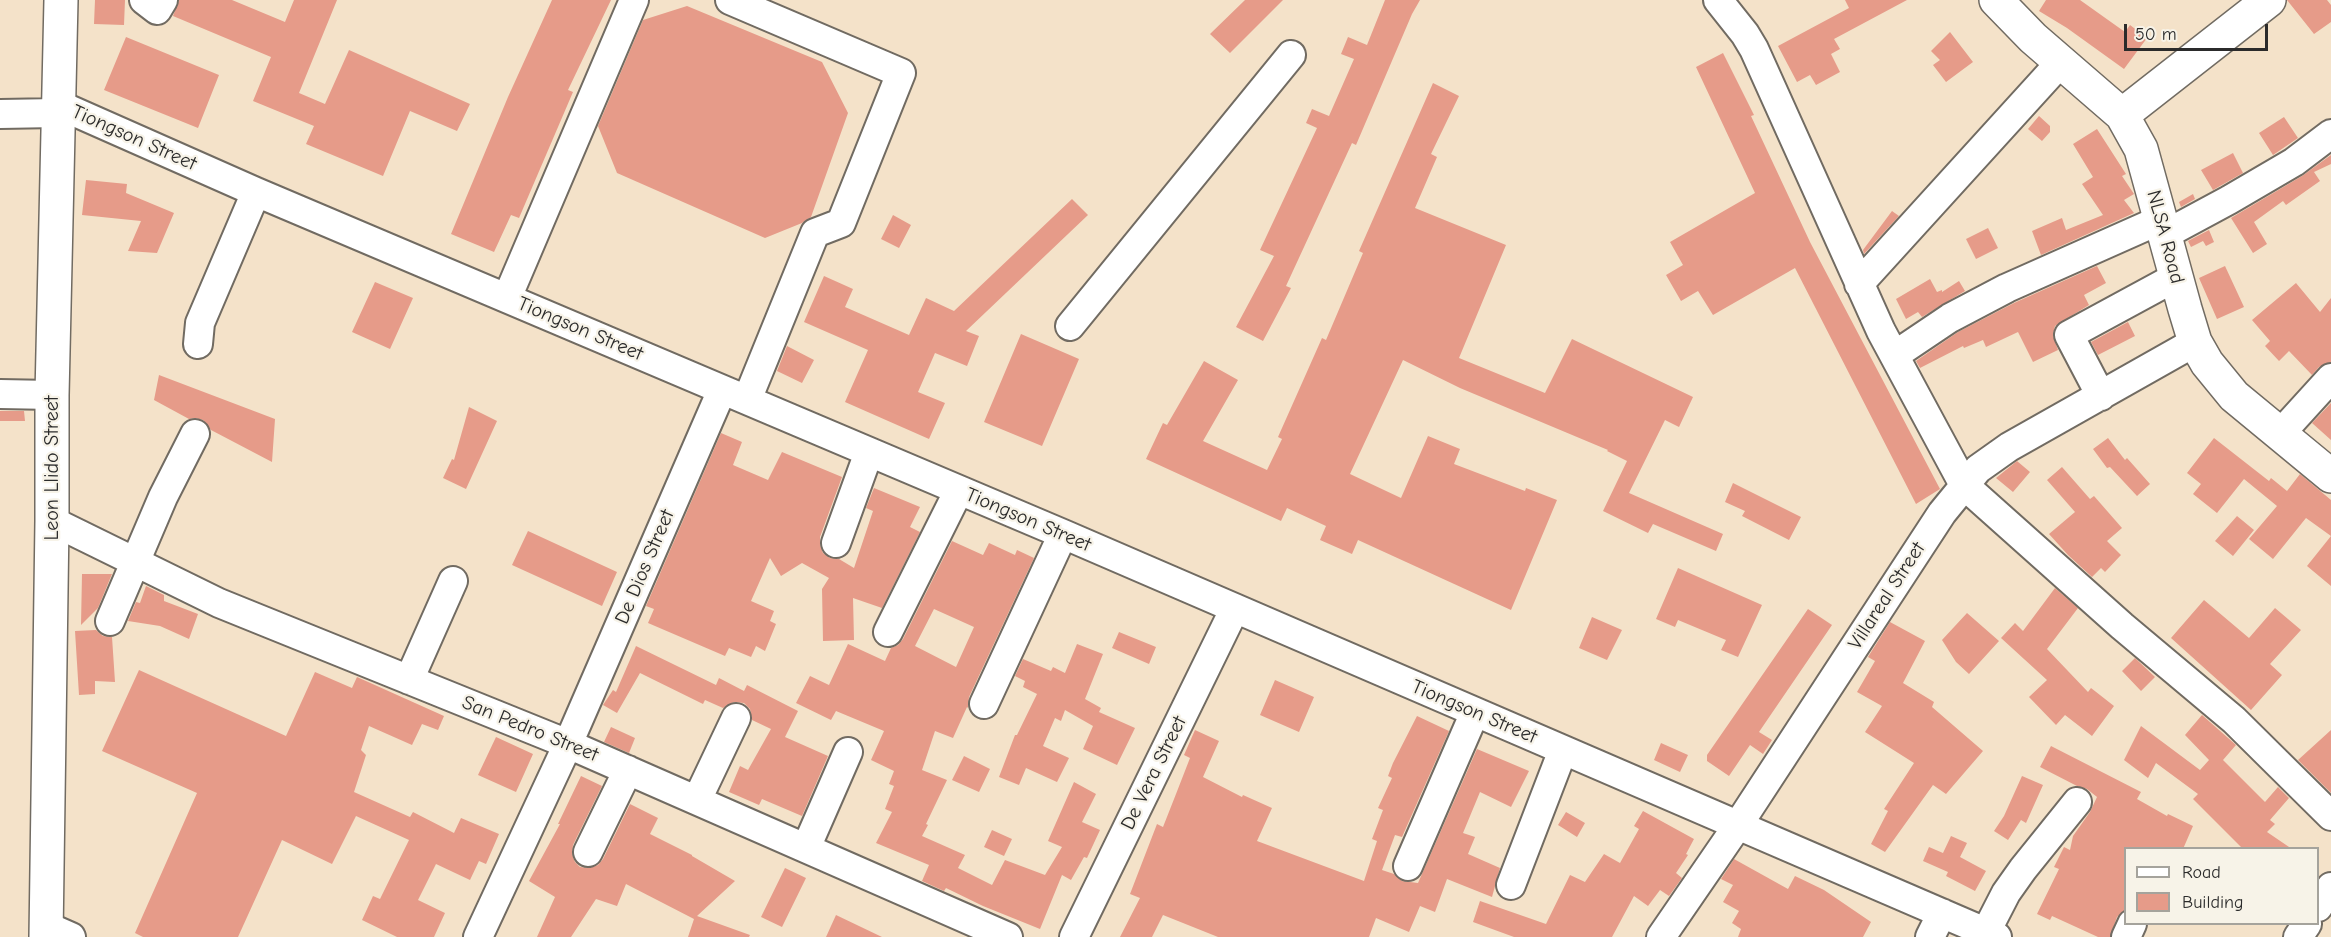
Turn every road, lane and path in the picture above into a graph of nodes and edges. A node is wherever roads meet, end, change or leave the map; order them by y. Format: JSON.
{"nodes":[{"id":1,"x":61,"y":0,"type":"edge"},
{"id":2,"x":144,"y":0,"type":"edge"},
{"id":3,"x":163,"y":0,"type":"edge"},
{"id":4,"x":634,"y":0,"type":"edge"},
{"id":5,"x":729,"y":0,"type":"edge"},
{"id":6,"x":1718,"y":0,"type":"edge"},
{"id":7,"x":1996,"y":0,"type":"edge"},
{"id":8,"x":2269,"y":0,"type":"edge"},
{"id":9,"x":1291,"y":55,"type":"dead end"},
{"id":10,"x":2060,"y":63,"type":"junction"},
{"id":11,"x":57,"y":109,"type":"junction"},
{"id":12,"x":0,"y":114,"type":"edge"},
{"id":13,"x":2122,"y":115,"type":"junction"},
{"id":14,"x":2331,"y":134,"type":"edge"},
{"id":15,"x":256,"y":192,"type":"junction"},
{"id":16,"x":2162,"y":227,"type":"junction"},
{"id":17,"x":2176,"y":277,"type":"junction"},
{"id":18,"x":1859,"y":284,"type":"junction"},
{"id":19,"x":507,"y":298,"type":"junction"},
{"id":20,"x":1070,"y":326,"type":"dead end"},
{"id":21,"x":2196,"y":342,"type":"junction"},
{"id":22,"x":198,"y":345,"type":"dead end"},
{"id":23,"x":1895,"y":355,"type":"junction"},
{"id":24,"x":2331,"y":378,"type":"edge"},
{"id":25,"x":0,"y":394,"type":"edge"},
{"id":26,"x":52,"y":395,"type":"junction"},
{"id":27,"x":734,"y":395,"type":"junction"},
{"id":28,"x":2101,"y":396,"type":"junction"},
{"id":29,"x":195,"y":434,"type":"dead end"},
{"id":30,"x":2280,"y":434,"type":"junction"},
{"id":31,"x":869,"y":452,"type":"junction"},
{"id":32,"x":2331,"y":476,"type":"edge"},
{"id":33,"x":1964,"y":485,"type":"junction"},
{"id":34,"x":959,"y":490,"type":"junction"},
{"id":35,"x":52,"y":521,"type":"junction"},
{"id":36,"x":1063,"y":534,"type":"junction"},
{"id":37,"x":836,"y":543,"type":"dead end"},
{"id":38,"x":135,"y":562,"type":"junction"},
{"id":39,"x":453,"y":581,"type":"dead end"},
{"id":40,"x":1235,"y":609,"type":"junction"},
{"id":41,"x":110,"y":621,"type":"dead end"},
{"id":42,"x":888,"y":633,"type":"dead end"},
{"id":43,"x":409,"y":680,"type":"junction"},
{"id":44,"x":984,"y":704,"type":"dead end"},
{"id":45,"x":1475,"y":712,"type":"junction"},
{"id":46,"x":736,"y":718,"type":"dead end"},
{"id":47,"x":568,"y":744,"type":"junction"},
{"id":48,"x":1563,"y":750,"type":"junction"},
{"id":49,"x":848,"y":752,"type":"dead end"},
{"id":50,"x":628,"y":770,"type":"junction"},
{"id":51,"x":697,"y":800,"type":"junction"},
{"id":52,"x":2077,"y":802,"type":"dead end"},
{"id":53,"x":2331,"y":816,"type":"edge"},
{"id":54,"x":1738,"y":825,"type":"junction"},
{"id":55,"x":806,"y":848,"type":"junction"},
{"id":56,"x":588,"y":852,"type":"dead end"},
{"id":57,"x":1408,"y":866,"type":"dead end"},
{"id":58,"x":1511,"y":885,"type":"dead end"},
{"id":59,"x":2331,"y":887,"type":"edge"},
{"id":60,"x":2319,"y":905,"type":"edge"},
{"id":61,"x":1936,"y":925,"type":"edge"},
{"id":62,"x":54,"y":933,"type":"edge"},
{"id":63,"x":1992,"y":935,"type":"edge"},
{"id":64,"x":478,"y":937,"type":"edge"},
{"id":65,"x":1008,"y":937,"type":"edge"},
{"id":66,"x":1074,"y":937,"type":"edge"},
{"id":67,"x":1661,"y":937,"type":"edge"}],
"edges":[{"from":1,"to":11,"type":"main road","name":"Leon Llido Street"},
{"from":2,"to":3,"type":"street"},
{"from":4,"to":19,"type":"street"},
{"from":5,"to":27,"type":"street","name":"De Dios Street"},
{"from":6,"to":18,"type":"street"},
{"from":7,"to":10,"type":"main road","name":"NLSA Road"},
{"from":8,"to":13,"type":"main road"},
{"from":9,"to":20,"type":"street"},
{"from":10,"to":13,"type":"main road","name":"NLSA Road"},
{"from":10,"to":18,"type":"street"},
{"from":11,"to":12,"type":"street"},
{"from":11,"to":15,"type":"street","name":"Tiongson Street"},
{"from":11,"to":26,"type":"main road","name":"Leon Llido Street"},
{"from":13,"to":16,"type":"main road","name":"NLSA Road"},
{"from":14,"to":16,"type":"street"},
{"from":15,"to":19,"type":"street","name":"Tiongson Street"},
{"from":15,"to":22,"type":"street"},
{"from":16,"to":17,"type":"main road","name":"NLSA Road"},
{"from":16,"to":23,"type":"street"},
{"from":17,"to":21,"type":"main road","name":"NLSA Road"},
{"from":17,"to":28,"type":"street"},
{"from":18,"to":23,"type":"street"},
{"from":19,"to":27,"type":"street","name":"Tiongson Street"},
{"from":21,"to":28,"type":"street","name":"Villareal Street"},
{"from":21,"to":30,"type":"main road","name":"NLSA Road"},
{"from":23,"to":33,"type":"street"},
{"from":24,"to":30,"type":"street"},
{"from":25,"to":26,"type":"street"},
{"from":26,"to":35,"type":"main road","name":"Leon Llido Street"},
{"from":27,"to":31,"type":"street","name":"Tiongson Street"},
{"from":27,"to":47,"type":"street","name":"De Dios Street"},
{"from":28,"to":33,"type":"street","name":"Villareal Street"},
{"from":29,"to":38,"type":"street"},
{"from":30,"to":32,"type":"main road","name":"NLSA Road"},
{"from":31,"to":34,"type":"street","name":"Tiongson Street"},
{"from":31,"to":37,"type":"street"},
{"from":33,"to":53,"type":"street"},
{"from":33,"to":54,"type":"street","name":"Villareal Street"},
{"from":34,"to":36,"type":"street","name":"Tiongson Street"},
{"from":34,"to":42,"type":"street"},
{"from":35,"to":38,"type":"street","name":"San Pedro Street"},
{"from":35,"to":62,"type":"main road","name":"Leon Llido Street"},
{"from":36,"to":40,"type":"street","name":"Tiongson Street"},
{"from":36,"to":44,"type":"street"},
{"from":38,"to":41,"type":"street"},
{"from":38,"to":43,"type":"street","name":"San Pedro Street"},
{"from":39,"to":43,"type":"street"},
{"from":40,"to":45,"type":"street","name":"Tiongson Street"},
{"from":40,"to":66,"type":"street","name":"De Vera Street"},
{"from":43,"to":47,"type":"street","name":"San Pedro Street"},
{"from":45,"to":48,"type":"street","name":"Tiongson Street"},
{"from":45,"to":57,"type":"street"},
{"from":46,"to":51,"type":"street"},
{"from":47,"to":50,"type":"street","name":"San Pedro Street"},
{"from":47,"to":64,"type":"street","name":"De Dios Street"},
{"from":48,"to":54,"type":"street","name":"Tiongson Street"},
{"from":48,"to":58,"type":"street"},
{"from":49,"to":55,"type":"street"},
{"from":50,"to":51,"type":"street","name":"San Pedro Street"},
{"from":50,"to":56,"type":"street"},
{"from":51,"to":55,"type":"street","name":"San Pedro Street"},
{"from":52,"to":63,"type":"street"},
{"from":54,"to":61,"type":"street","name":"Tiongson Street"},
{"from":54,"to":67,"type":"street","name":"Villareal Street"},
{"from":55,"to":65,"type":"street","name":"San Pedro Street"},
{"from":59,"to":60,"type":"street"},
{"from":61,"to":63,"type":"street","name":"Tiongson Street"}]}
